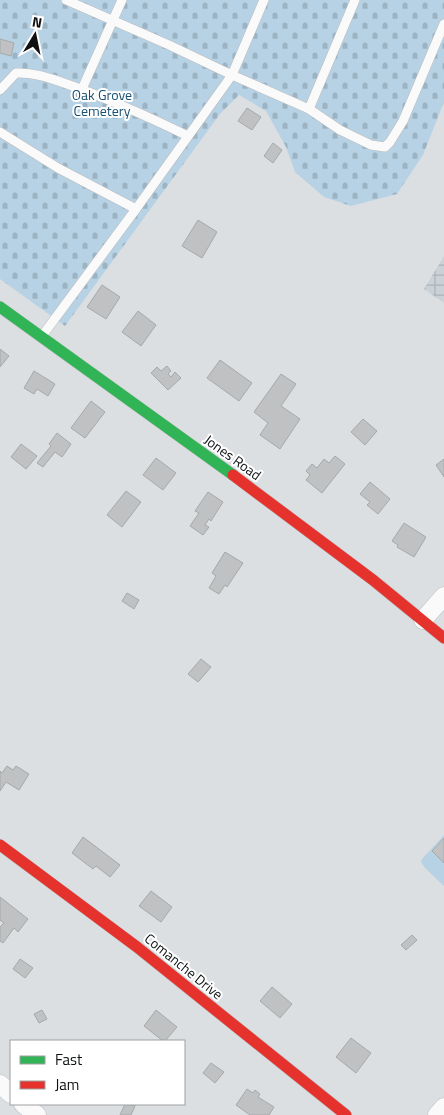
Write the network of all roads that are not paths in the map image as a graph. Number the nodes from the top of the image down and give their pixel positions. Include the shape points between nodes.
1 (66, 0) edge
2 (122, 0) edge
3 (264, 0) edge
4 (355, 0) edge
5 (113, 20) junction
6 (444, 24) edge
7 (232, 75) junction
8 (82, 89) junction
9 (0, 90) edge
10 (309, 109) junction
11 (0, 132) edge
12 (188, 136) junction
13 (136, 209) junction
14 (0, 307) edge
15 (41, 336) junction
16 (444, 596) edge
17 (422, 620) junction
18 (444, 638) edge
19 (0, 845) edge
20 (0, 1084) edge
21 (10, 1093) edge
22 (24, 1105) edge
23 (444, 1107) edge
24 (36, 1115) edge
25 (346, 1115) edge
26 (437, 1115) edge

1 - 5 lane
2 - 5 lane
3 - 7 lane
4 - 10 lane
5 - 7 lane
5 - 8 lane
6 - 10 lane via 403,121 385,147 340,130
7 - 10 lane
7 - 12 lane
8 - 9 lane via 25,72 16,73
8 - 12 lane
11 - 13 lane via 58,168
12 - 13 lane
13 - 15 lane
14 - 15 main road, Jones Road
15 - 17 main road, Jones Road via 373,580
16 - 17 street
17 - 18 main road, Jones Road
19 - 25 main road, Comanche Drive via 137,947
20 - 21 street
22 - 24 street
23 - 26 street

